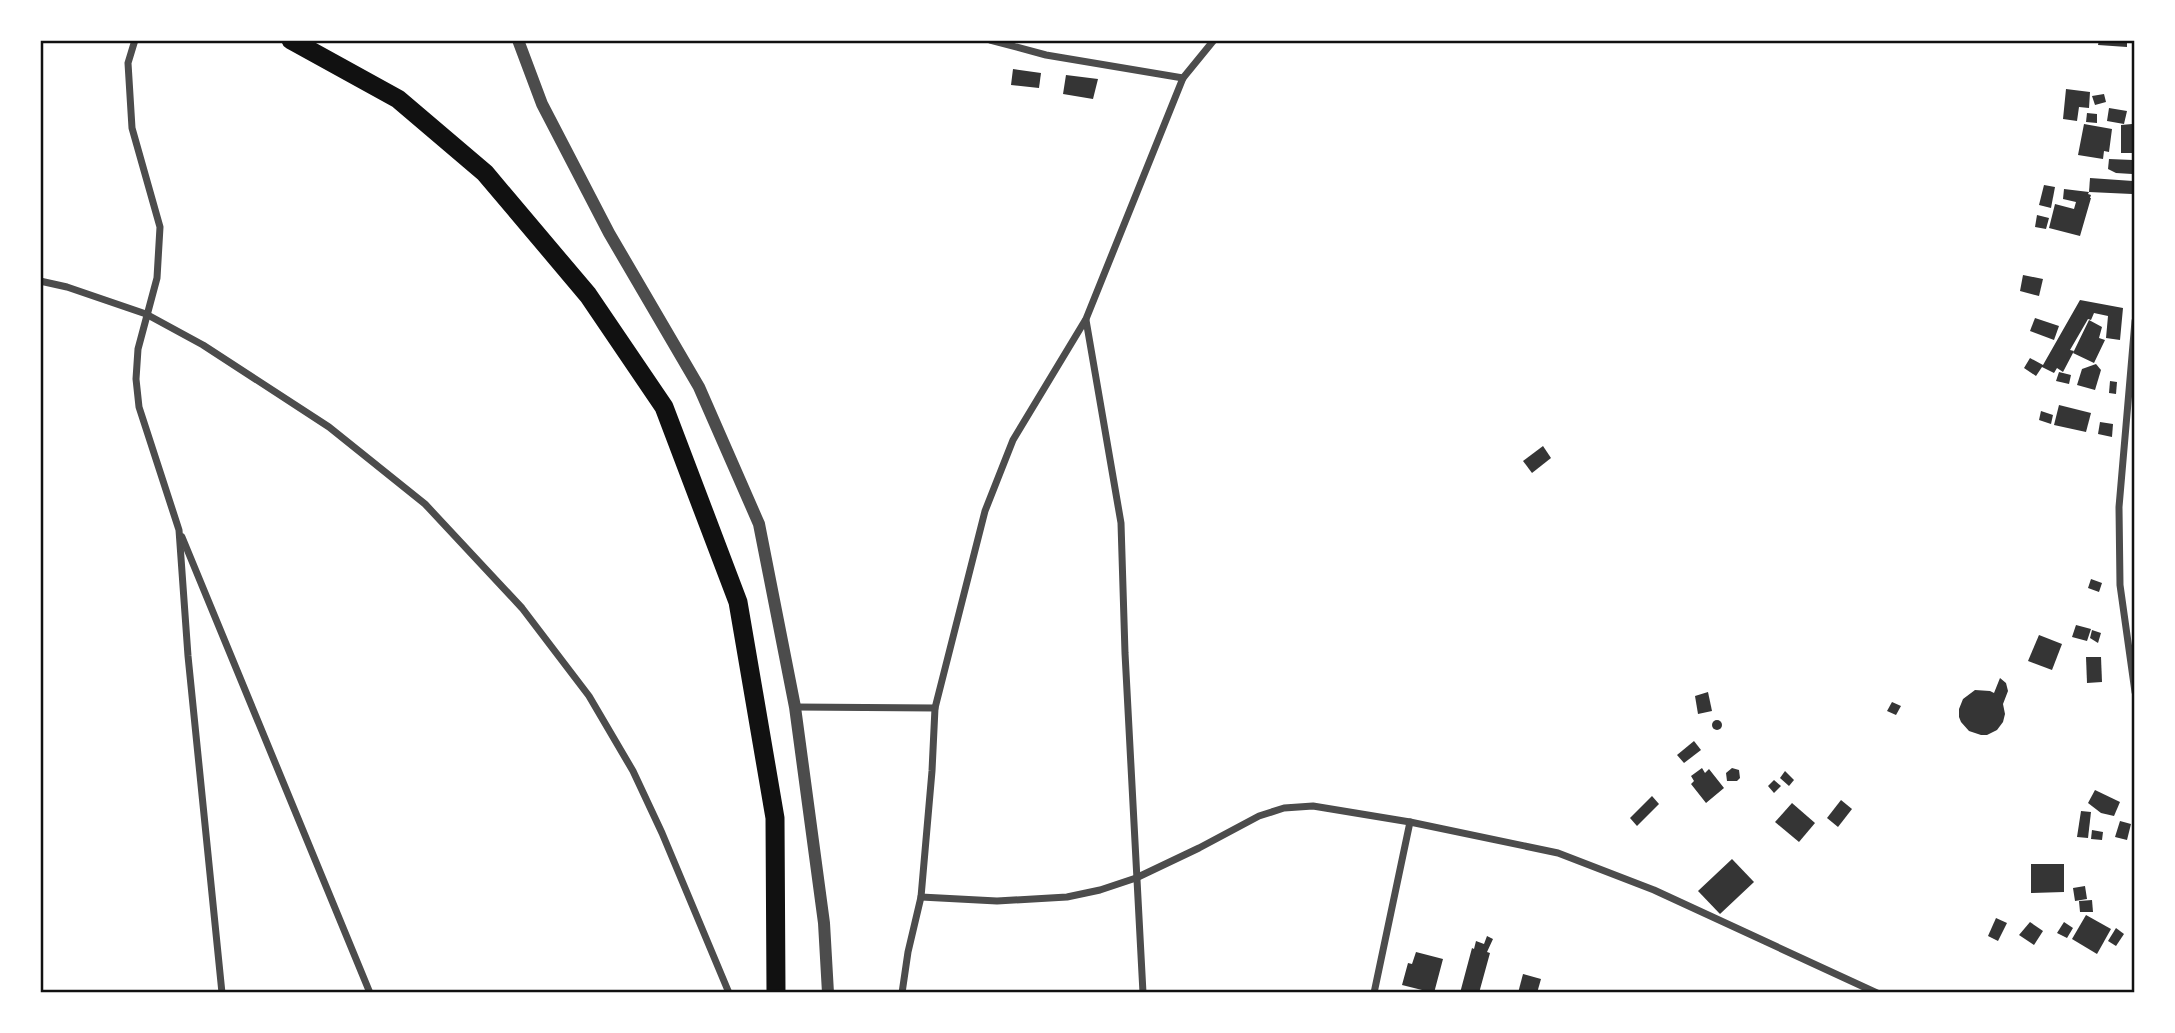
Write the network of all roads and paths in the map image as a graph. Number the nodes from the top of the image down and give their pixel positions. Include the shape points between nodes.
1 (135, 40) edge
2 (291, 40) edge
3 (518, 40) edge
4 (990, 40) edge
5 (1214, 40) edge
6 (1183, 78) junction
7 (40, 281) edge
8 (146, 314) junction
9 (1086, 319) junction
10 (2135, 321) edge
11 (179, 530) junction
12 (2134, 675) edge
13 (2135, 692) edge
14 (795, 707) junction
15 (935, 708) junction
16 (1410, 822) junction
17 (1136, 878) junction
18 (920, 897) junction
19 (222, 993) edge
20 (370, 993) edge
21 (729, 993) edge
22 (776, 993) edge
23 (828, 993) edge
24 (902, 993) edge
25 (1143, 993) edge
26 (1374, 993) edge
27 (1877, 993) edge

1 - 8 street via 128,63 132,128 160,227 157,278
2 - 22 highway via 398,99 485,173 588,295 664,407 738,602 775,818
3 - 14 street via 542,104 609,233 699,387 759,523
4 - 6 street via 1046,55
5 - 6 street
6 - 9 street
7 - 8 street
8 - 11 street via 138,349 139,407
8 - 21 street via 330,427 425,504 522,608 589,696 633,771
9 - 15 street via 1013,440 985,511
9 - 17 street via 1121,523
10 - 12 street via 2119,507 2120,585
11 - 19 street
11 - 20 street
12 - 13 street
14 - 15 street
14 - 23 street via 824,923
15 - 18 street
16 - 17 street via 1314,806 1284,808
16 - 26 street
16 - 27 street via 1558,853 1654,890
17 - 18 street via 1100,890 1049,898
17 - 25 street
18 - 24 street

